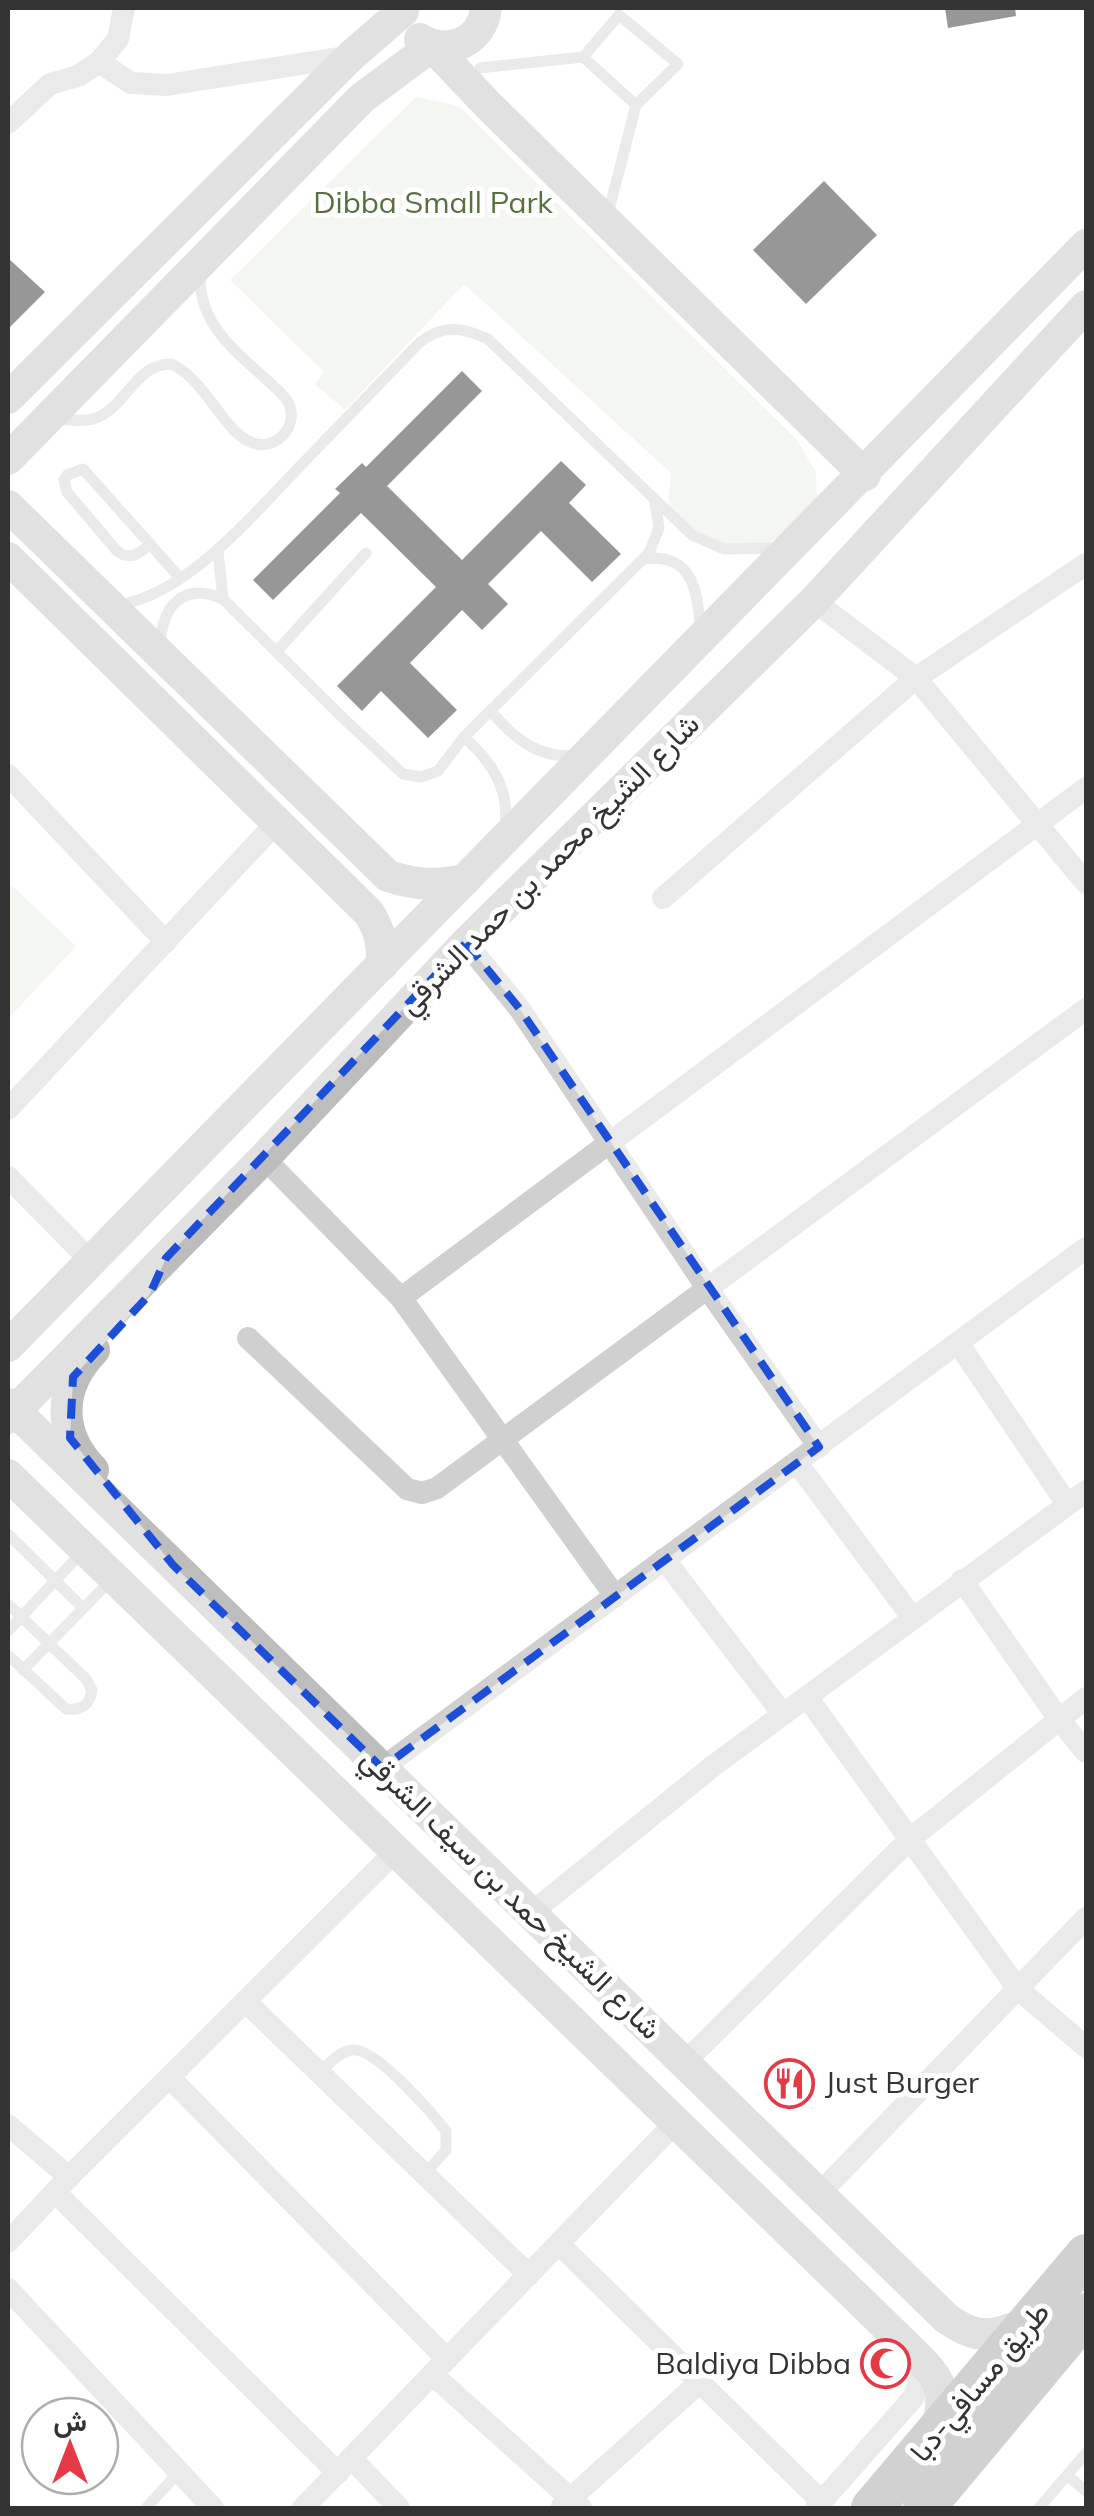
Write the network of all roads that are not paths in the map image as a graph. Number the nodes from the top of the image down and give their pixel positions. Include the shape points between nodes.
1 (124, 8) edge
2 (404, 9) edge
3 (484, 16) edge
4 (432, 46) junction
5 (351, 56) junction
6 (583, 57) junction
7 (99, 62) junction
8 (480, 68) junction
9 (488, 105) junction
10 (636, 105) junction
11 (8, 123) edge
12 (606, 218) junction
13 (1086, 245) edge
14 (201, 265) junction
15 (1086, 306) edge
16 (8, 398) edge
17 (48, 419) junction
18 (8, 459) edge
19 (865, 475) junction
20 (655, 502) junction
21 (8, 506) edge
22 (31, 532) junction
23 (150, 544) junction
24 (791, 546) junction
25 (218, 550) junction
26 (366, 553) dead end
27 (8, 558) edge
28 (643, 559) junction
29 (1086, 564) edge
30 (179, 577) junction
31 (223, 599) junction
32 (814, 601) junction
33 (107, 606) junction
34 (702, 636) junction
35 (276, 652) junction
36 (160, 655) junction
37 (916, 678) junction
38 (490, 711) junction
39 (464, 737) junction
40 (588, 754) junction
41 (8, 775) edge
42 (1086, 788) edge
43 (278, 821) junction
44 (1038, 826) junction
45 (503, 841) junction
46 (375, 865) junction
47 (465, 880) junction
48 (1086, 882) edge
49 (348, 892) junction
50 (663, 898) dead end
51 (166, 942) junction
52 (466, 943) junction
53 (382, 966) junction
54 (1086, 1009) edge
55 (8, 1109) edge
56 (611, 1142) junction
57 (264, 1158) junction
58 (8, 1177) edge
59 (133, 1216) junction
60 (1086, 1248) edge
61 (84, 1253) junction
62 (166, 1258) junction
63 (706, 1288) junction
64 (401, 1298) junction
65 (8, 1320) edge
66 (248, 1338) dead end
67 (958, 1344) junction
68 (8, 1346) edge
69 (10, 1411) edge
70 (502, 1439) junction
71 (819, 1447) junction
72 (796, 1463) junction
73 (8, 1475) edge
74 (1077, 1497) edge
75 (8, 1505) edge
76 (8, 1534) edge
77 (664, 1559) junction
78 (71, 1564) junction
79 (172, 1565) junction
80 (962, 1580) junction
81 (100, 1591) junction
82 (615, 1596) junction
83 (8, 1604) edge
84 (21, 1617) junction
85 (912, 1617) junction
86 (8, 1630) edge
87 (49, 1643) junction
88 (8, 1655) edge
89 (23, 1670) junction
90 (807, 1697) junction
91 (1086, 1698) edge
92 (783, 1714) junction
93 (1058, 1718) junction
94 (1086, 1752) edge
95 (382, 1768) junction
96 (910, 1839) junction
97 (396, 1850) junction
98 (531, 1913) junction
99 (1086, 1918) edge
100 (1018, 1990) junction
101 (246, 2002) junction
102 (1086, 2046) edge
103 (685, 2062) junction
104 (320, 2073) junction
105 (170, 2078) junction
106 (676, 2122) junction
107 (8, 2124) edge
108 (425, 2174) junction
109 (63, 2185) junction
110 (820, 2193) junction
111 (860, 2233) junction
112 (8, 2242) edge
113 (559, 2244) junction
114 (810, 2252) junction
115 (1086, 2255) edge
116 (529, 2275) junction
117 (8, 2289) edge
118 (1086, 2314) edge
119 (1033, 2320) junction
120 (917, 2356) junction
121 (440, 2366) junction
122 (700, 2382) junction
123 (938, 2431) junction
124 (1086, 2453) edge
125 (344, 2466) junction
126 (180, 2472) junction
127 (1068, 2476) junction
128 (1086, 2491) edge
129 (570, 2505) edge
130 (819, 2505) edge
131 (146, 2508) edge
132 (214, 2508) edge
133 (303, 2508) edge
134 (399, 2508) edge
135 (872, 2508) edge
136 (924, 2508) edge
137 (1039, 2508) edge

1 - 7 street via 118,39
2 - 4 main road via 412,33
2 - 5 main road
3 - 4 main road via 461,44
3 - 8 main road
4 - 9 main road
4 - 14 main road via 362,98
5 - 7 street via 166,85 131,83
5 - 16 main road
6 - 8 lane
6 - 10 lane
6 - 10 lane via 619,15 678,64
7 - 11 street via 50,84
8 - 9 main road
9 - 12 main road
10 - 12 lane
12 - 19 main road
13 - 19 main road, شارع الشيخ محمد بن حمد الشرقي
14 - 17 main road
14 - 17 lane via 210,324 289,404 291,421 282,437 266,445 248,442 190,376 171,364 150,368 97,417
15 - 32 main road, شارع الشيخ محمد بن حمد الشرقي
17 - 18 main road
19 - 24 main road, شارع الشيخ محمد بن حمد الشرقي
20 - 24 lane via 713,546
20 - 25 lane via 488,339 448,328 419,344
20 - 28 lane via 659,528
21 - 22 main road
22 - 27 main road
22 - 33 main road
23 - 23 lane via 88,472 67,475 67,492 116,551 135,556
23 - 30 lane
24 - 34 main road, شارع الشيخ محمد بن حمد الشرقي
25 - 30 lane
25 - 31 lane
26 - 35 lane
27 - 43 main road
28 - 34 lane via 663,559 688,574
28 - 38 lane
29 - 37 street
30 - 33 lane via 149,596
31 - 35 lane
31 - 36 lane via 201,592 178,600 164,618
32 - 37 street
32 - 52 main road, شارع الشيخ محمد بن حمد الشرقي
33 - 36 main road
34 - 40 main road, شارع الشيخ محمد بن حمد الشرقي
35 - 39 lane via 404,774 438,772
36 - 46 main road
37 - 44 street
37 - 50 street
38 - 39 lane
38 - 40 lane via 536,750
39 - 45 lane via 502,786
40 - 45 main road, شارع الشيخ محمد بن حمد الشرقي
41 - 51 street
42 - 44 street
43 - 49 main road
43 - 51 street
44 - 48 street
44 - 56 street
45 - 47 main road, شارع الشيخ محمد بن حمد الشرقي
46 - 47 main road via 413,884
46 - 49 main road
47 - 53 main road, شارع الشيخ محمد بن حمد الشرقي
49 - 53 main road via 379,929
51 - 55 street
52 - 56 street
52 - 57 main road, شارع الشيخ محمد بن حمد الشرقي
53 - 59 main road, شارع الشيخ محمد بن حمد الشرقي
54 - 63 street
56 - 63 street
56 - 64 street
57 - 62 main road, شارع الشيخ محمد بن حمد الشرقي
57 - 64 street
58 - 61 street
59 - 61 main road
59 - 68 main road, شارع الشيخ محمد بن حمد الشرقي
60 - 67 street
61 - 65 main road
62 - 69 main road, شارع الشيخ محمد بن حمد الشرقي
62 - 79 main road via 150,1294 73,1377 66,1420 81,1458 138,1516
63 - 70 street
63 - 71 street
64 - 70 street
66 - 70 street via 406,1489 438,1488
67 - 71 street
67 - 74 street
69 - 79 main road, شارع الشيخ حمد بن سيف الشرقي
70 - 82 street
71 - 72 street
72 - 77 street
72 - 85 street
73 - 78 main road, شارع الشيخ حمد بن سيف الشرقي
74 - 80 street
75 - 78 main road
76 - 78 lane
77 - 82 street
77 - 92 street
78 - 81 main road, شارع الشيخ حمد بن سيف الشرقي
78 - 84 lane
79 - 95 main road, شارع الشيخ حمد بن سيف الشرقي
80 - 85 street
80 - 93 street
81 - 87 lane
81 - 97 main road, شارع الشيخ حمد بن سيف الشرقي via 144,1607
82 - 95 street
83 - 84 lane
84 - 86 lane
84 - 87 lane
85 - 90 street
87 - 89 lane
87 - 89 lane via 90,1684 84,1706 66,1709
88 - 89 lane
90 - 92 street
90 - 96 street
91 - 93 street
92 - 98 street
93 - 94 street
93 - 96 street
95 - 98 main road, شارع الشيخ حمد بن سيف الشرقي
96 - 100 street
96 - 103 street
97 - 101 street
97 - 106 main road, شارع الشيخ حمد بن سيف الشرقي
98 - 103 main road, شارع الشيخ حمد بن سيف الشرقي
99 - 100 street
100 - 102 street
100 - 110 street
101 - 104 street
101 - 105 street
103 - 110 main road, شارع الشيخ حمد بن سيف الشرقي
104 - 108 street
104 - 108 lane via 345,2052 362,2050 376,2059 446,2131 446,2150
105 - 109 street
105 - 121 street
106 - 113 street
106 - 114 main road, شارع الشيخ حمد بن سيف الشرقي
107 - 109 street
108 - 116 street
109 - 112 street
109 - 125 street
110 - 111 main road, شارع الشيخ حمد بن سيف الشرقي
111 - 114 main road via 847,2258 834,2262
111 - 119 main road, شارع الشيخ حمد بن سيف الشرقي via 961,2329 998,2335
113 - 116 street
113 - 122 street
114 - 120 main road, شارع الشيخ حمد بن سيف الشرقي
115 - 119 highway, طريق مسافي-دبا
116 - 121 street
117 - 126 street
118 - 136 highway, طريق مسافي-دبا
119 - 123 highway, طريق مسافي-دبا
120 - 123 main road, شارع الشيخ حمد بن سيف الشرقي via 934,2373 944,2398
120 - 130 street via 914,2397
121 - 125 street
121 - 129 street
122 - 129 street
122 - 130 street
123 - 135 highway, طريق مسافي-دبا
124 - 127 lane
125 - 133 street
125 - 134 street
126 - 131 lane
126 - 132 street
127 - 128 lane
127 - 137 lane

